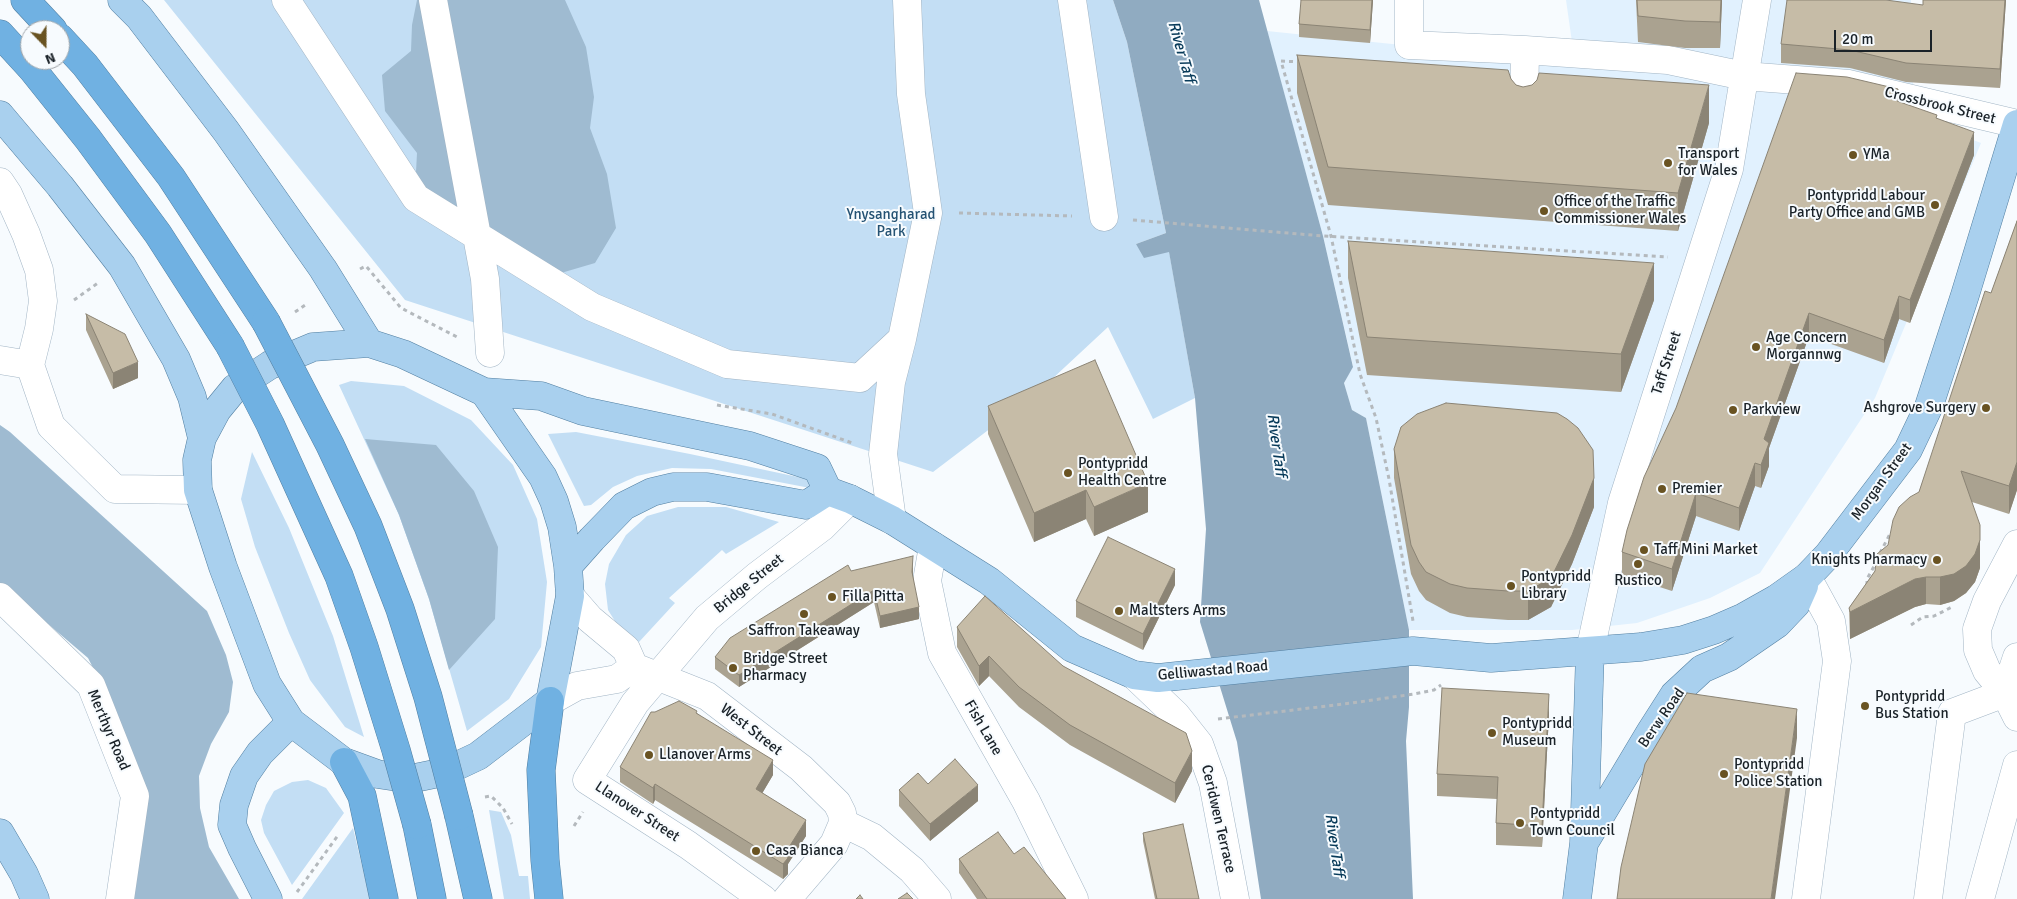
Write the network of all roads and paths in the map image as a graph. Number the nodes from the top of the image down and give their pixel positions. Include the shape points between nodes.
1 (25, 0) edge
2 (122, 0) edge
3 (286, 0) edge
4 (433, 0) edge
5 (907, 0) edge
6 (1072, 0) edge
7 (1409, 0) edge
8 (1757, 0) edge
9 (44, 20) edge
10 (0, 34) edge
11 (70, 49) edge
12 (1524, 50) junction
13 (1310, 63) edge
14 (1744, 76) junction
15 (1524, 109) edge
16 (0, 115) edge
17 (2017, 124) edge
18 (0, 182) edge
19 (928, 213) junction
20 (1104, 217) junction
21 (477, 235) junction
22 (1331, 236) junction
23 (1700, 259) junction
24 (360, 269) dead end
25 (902, 339) junction
26 (369, 343) junction
27 (490, 353) joint
28 (0, 360) edge
29 (30, 365) junction
30 (484, 392) junction
31 (715, 405) dead end
32 (202, 438) junction
33 (883, 454) junction
34 (198, 490) junction
35 (839, 495) junction
36 (892, 520) junction
37 (1892, 530) edge
38 (933, 546) junction
39 (2016, 546) edge
40 (568, 566) junction
41 (1807, 577) junction
42 (1867, 587) edge
43 (570, 596) junction
44 (0, 597) edge
45 (1415, 651) junction
46 (1590, 651) junction
47 (2017, 657) edge
48 (645, 672) junction
49 (1146, 677) junction
50 (1414, 694) dead end
51 (2005, 694) junction
52 (550, 701) junction
53 (2017, 717) edge
54 (1210, 720) dead end
55 (291, 722) junction
56 (344, 762) junction
57 (2017, 765) edge
58 (584, 810) dead end
59 (843, 823) junction
60 (342, 830) dead end
61 (570, 832) dead end
62 (0, 833) edge
63 (1584, 843) junction
64 (1808, 896) edge
65 (792, 897) edge
66 (280, 898) edge
67 (35, 899) edge
68 (120, 899) edge
69 (384, 899) edge
70 (432, 899) edge
71 (478, 899) edge
72 (549, 899) edge
73 (763, 899) edge
74 (937, 899) edge
75 (1074, 899) edge
76 (1235, 899) edge
77 (1577, 899) edge
78 (1928, 899) edge
79 (1980, 899) edge

1 - 9 highway
2 - 26 main road via 226,131 323,269
3 - 21 street via 416,198
4 - 21 street
5 - 19 street via 911,94
6 - 20 street
7 - 12 street, Crossbrook Street via 1409,45
8 - 14 street, Taff Street
10 - 70 highway, bridge via 88,139 158,234 230,346 270,424 339,576 396,750 417,825
11 - 71 highway, bridge via 171,177 266,322 330,445 368,526 400,609 460,816
12 - 14 street, Crossbrook Street via 1668,60
12 - 15 street
13 - 22 path via 1281,61
14 - 17 street, Crossbrook Street via 1849,84
14 - 23 street, Taff Street via 1729,169
16 - 32 main road via 122,266 176,359 192,397
17 - 41 main road, Morgan Street via 1929,406 1908,450 1828,555
18 - 29 street via 26,234 39,270 43,301
19 - 20 path
19 - 25 street
20 - 22 path
21 - 25 street via 592,307 727,364 860,378
21 - 27 street via 485,278
22 - 23 path
22 - 45 path via 1360,374 1376,418 1389,479
23 - 46 street, Taff Street via 1622,503
24 - 27 path via 366,266 401,308
25 - 33 street via 891,382
26 - 30 main road via 403,354
26 - 32 main road via 313,347 270,365 235,388 217,410
28 - 29 street
29 - 34 street via 51,426 115,489
30 - 35 main road via 541,396 583,410 750,446 818,468
30 - 40 main road via 543,477 562,528
31 - 33 path via 772,414
32 - 34 main road via 197,460
33 - 36 street
34 - 55 main road via 267,684
35 - 36 main road, Gelliwastad Road
35 - 40 main road via 806,505 707,487 673,487 652,492 624,506
35 - 48 street, Bridge Street via 822,527 757,576
36 - 38 main road, Gelliwastad Road
37 - 42 path via 1867,579
38 - 49 main road, Gelliwastad Road via 990,581 1072,648
38 - 75 street, Fish Lane via 927,581 942,653 1026,801
39 - 51 street via 1986,601 1977,629 1978,650 1987,671
40 - 43 main road
41 - 46 main road, Morgan Street via 1744,618 1714,630 1683,640
41 - 63 main road, Berw Road via 1796,604 1777,624 1729,657 1702,669 1674,695
41 - 64 street via 1831,621 1837,662
43 - 48 street via 590,619 626,648
43 - 52 main road
44 - 68 street, Merthyr Road via 91,685 135,796
45 - 46 main road, Gelliwastad Road via 1491,658
45 - 49 main road, Gelliwastad Road
46 - 63 main road, Berw Road
47 - 51 street
48 - 52 street via 577,686
48 - 59 street, West Street via 707,696 801,768 837,803
48 - 73 street, Llanover Street via 634,703 587,780 688,845
49 - 76 street, Ceridwen Terrace via 1199,744 1213,783
50 - 54 path
51 - 53 street
51 - 78 street via 1952,713
52 - 56 main road via 478,756 444,772 410,780 377,774
52 - 72 highway via 541,770
55 - 56 main road
55 - 66 main road via 244,776 234,805 232,824 242,848
56 - 69 highway via 362,796
57 - 79 street
58 - 61 path
59 - 65 street via 834,844
59 - 74 street via 872,838 905,864
60 - 66 path
62 - 67 main road
63 - 77 main road, Berw Road

